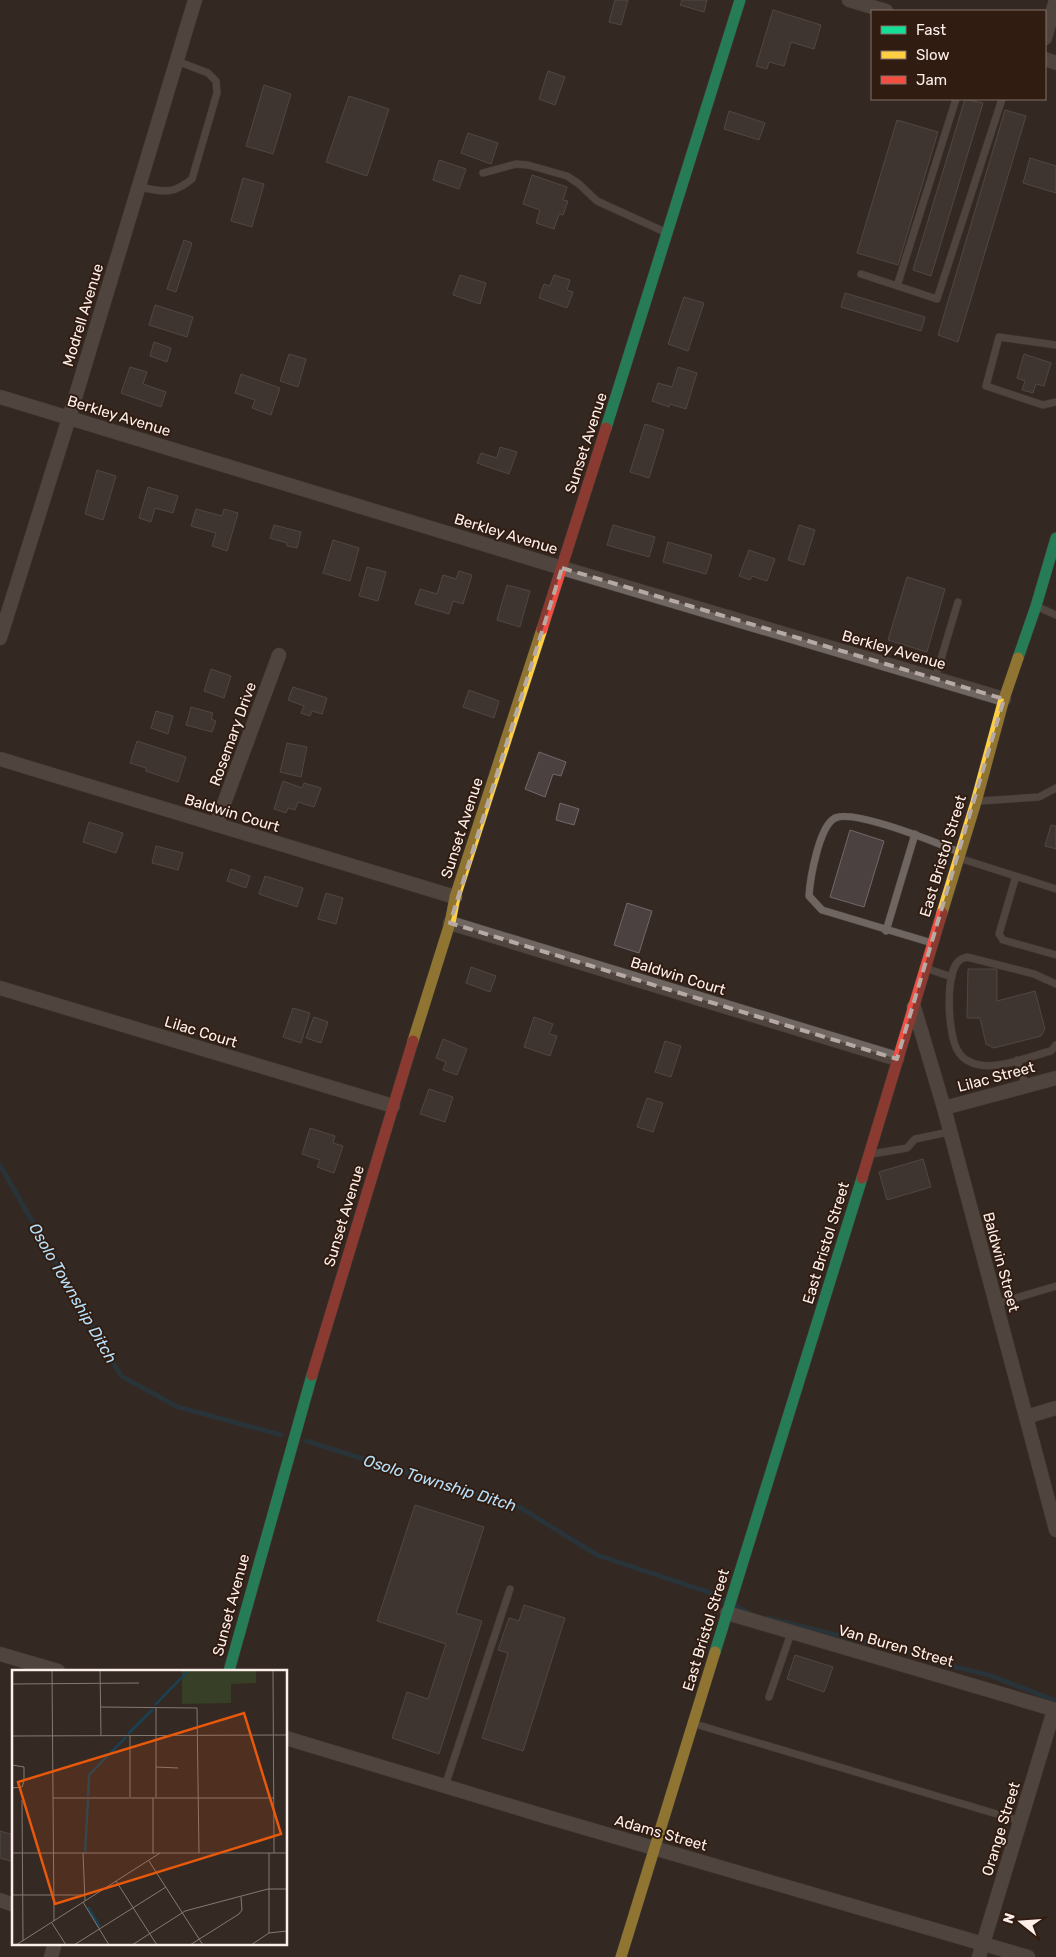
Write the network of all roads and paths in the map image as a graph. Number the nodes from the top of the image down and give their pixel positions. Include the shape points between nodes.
1 (195, 0) edge
2 (740, 0) edge
3 (849, 0) edge
4 (1056, 0) edge
5 (883, 10) edge
6 (1046, 35) edge
7 (176, 61) junction
8 (956, 100) edge
9 (1002, 100) edge
10 (483, 173) dead end
11 (138, 187) junction
12 (668, 233) junction
13 (861, 274) dead end
14 (897, 286) junction
15 (1056, 345) edge
16 (0, 397) edge
17 (1056, 402) edge
18 (69, 418) junction
19 (1056, 538) edge
20 (562, 568) junction
21 (958, 602) dead end
22 (1036, 606) junction
23 (1056, 616) edge
24 (0, 638) edge
25 (279, 655) dead end
26 (935, 678) junction
27 (1004, 699) junction
28 (0, 759) edge
29 (1056, 788) edge
30 (976, 802) junction
31 (216, 825) junction
32 (915, 834) junction
33 (960, 855) junction
34 (1016, 876) junction
35 (1056, 888) edge
36 (455, 897) junction
37 (450, 923) junction
38 (886, 930) junction
39 (933, 943) junction
40 (1056, 955) edge
41 (924, 968) junction
42 (952, 977) junction
43 (1056, 984) edge
44 (0, 988) edge
45 (914, 1004) junction
46 (1056, 1046) edge
47 (897, 1059) junction
48 (1017, 1060) junction
49 (1056, 1078) edge
50 (1026, 1086) junction
51 (393, 1106) junction
52 (944, 1108) junction
53 (949, 1132) junction
54 (869, 1154) junction
55 (1056, 1286) edge
56 (996, 1304) junction
57 (1056, 1408) edge
58 (1026, 1417) junction
59 (1056, 1530) edge
60 (510, 1589) dead end
61 (726, 1613) junction
62 (791, 1633) junction
63 (0, 1654) edge
64 (55, 1670) edge
65 (229, 1670) edge
66 (769, 1697) dead end
67 (1055, 1710) edge
68 (693, 1723) junction
69 (288, 1739) edge
70 (445, 1786) junction
71 (1020, 1821) junction
72 (654, 1848) junction
73 (55, 1944) edge
74 (981, 1950) edge
75 (51, 1957) edge
76 (621, 1957) edge
77 (1028, 1957) edge

1 - 7 street, Modrell Avenue
2 - 12 street, Sunset Avenue
3 - 5 street
4 - 6 street
7 - 11 street, Modrell Avenue
7 - 11 lane via 208,73 216,81 217,93 192,179 182,188 171,191
8 - 14 lane
9 - 14 lane via 936,299
10 - 12 lane via 516,164 566,176 596,201
11 - 18 street, Modrell Avenue
12 - 20 street, Sunset Avenue
13 - 14 lane
15 - 17 lane via 1000,337 986,386 1043,405
16 - 18 street, Berkley Avenue
18 - 20 street, Berkley Avenue
18 - 24 street, Modrell Avenue
19 - 22 street, East Bristol Street
20 - 26 street, Berkley Avenue
20 - 36 street, Sunset Avenue
21 - 26 lane
22 - 23 lane
22 - 27 street, East Bristol Street
25 - 31 street, Rosemary Drive
26 - 27 street, Berkley Avenue
27 - 30 street, East Bristol Street
28 - 31 street, Baldwin Court
29 - 30 lane via 1039,797
30 - 33 street, East Bristol Street
31 - 36 street, Baldwin Court
32 - 33 lane
32 - 38 lane
32 - 38 lane via 852,816 835,818 826,826 815,862 809,896 822,910
33 - 34 lane
33 - 39 street, East Bristol Street
34 - 35 lane
34 - 40 lane via 999,934 1003,940
36 - 37 street, Sunset Avenue
37 - 47 street, Baldwin Court
37 - 51 street, Sunset Avenue
38 - 39 lane
39 - 41 street, East Bristol Street
41 - 42 lane
41 - 45 street, East Bristol Street
42 - 43 lane via 960,960 967,957 1034,974
42 - 48 lane via 950,1031 959,1054 979,1065 992,1066
44 - 51 street, Lilac Court
45 - 47 street, East Bristol Street
45 - 52 street, Baldwin Street
46 - 48 lane via 1051,1051
47 - 54 street, East Bristol Street
48 - 50 lane
49 - 50 street, Lilac Street
50 - 52 street, Lilac Street
51 - 65 street, Sunset Avenue via 293,1439
52 - 53 street, Baldwin Street
53 - 54 lane via 915,1139 907,1148
53 - 56 street, Baldwin Street
54 - 61 street, East Bristol Street
55 - 56 lane
56 - 58 street, Baldwin Street
57 - 58 street
58 - 59 street, Baldwin Street
60 - 70 lane
61 - 62 street, Van Buren Street
61 - 68 street, East Bristol Street
62 - 66 lane
62 - 67 street, Van Buren Street
63 - 64 street
67 - 71 street, Orange Street
68 - 71 lane
68 - 72 street, East Bristol Street
69 - 70 street, Adams Street
70 - 72 street, Adams Street
71 - 74 street, Orange Street
72 - 74 street, Adams Street
72 - 76 street, East Bristol Street
73 - 75 street
74 - 77 street, Adams Street

